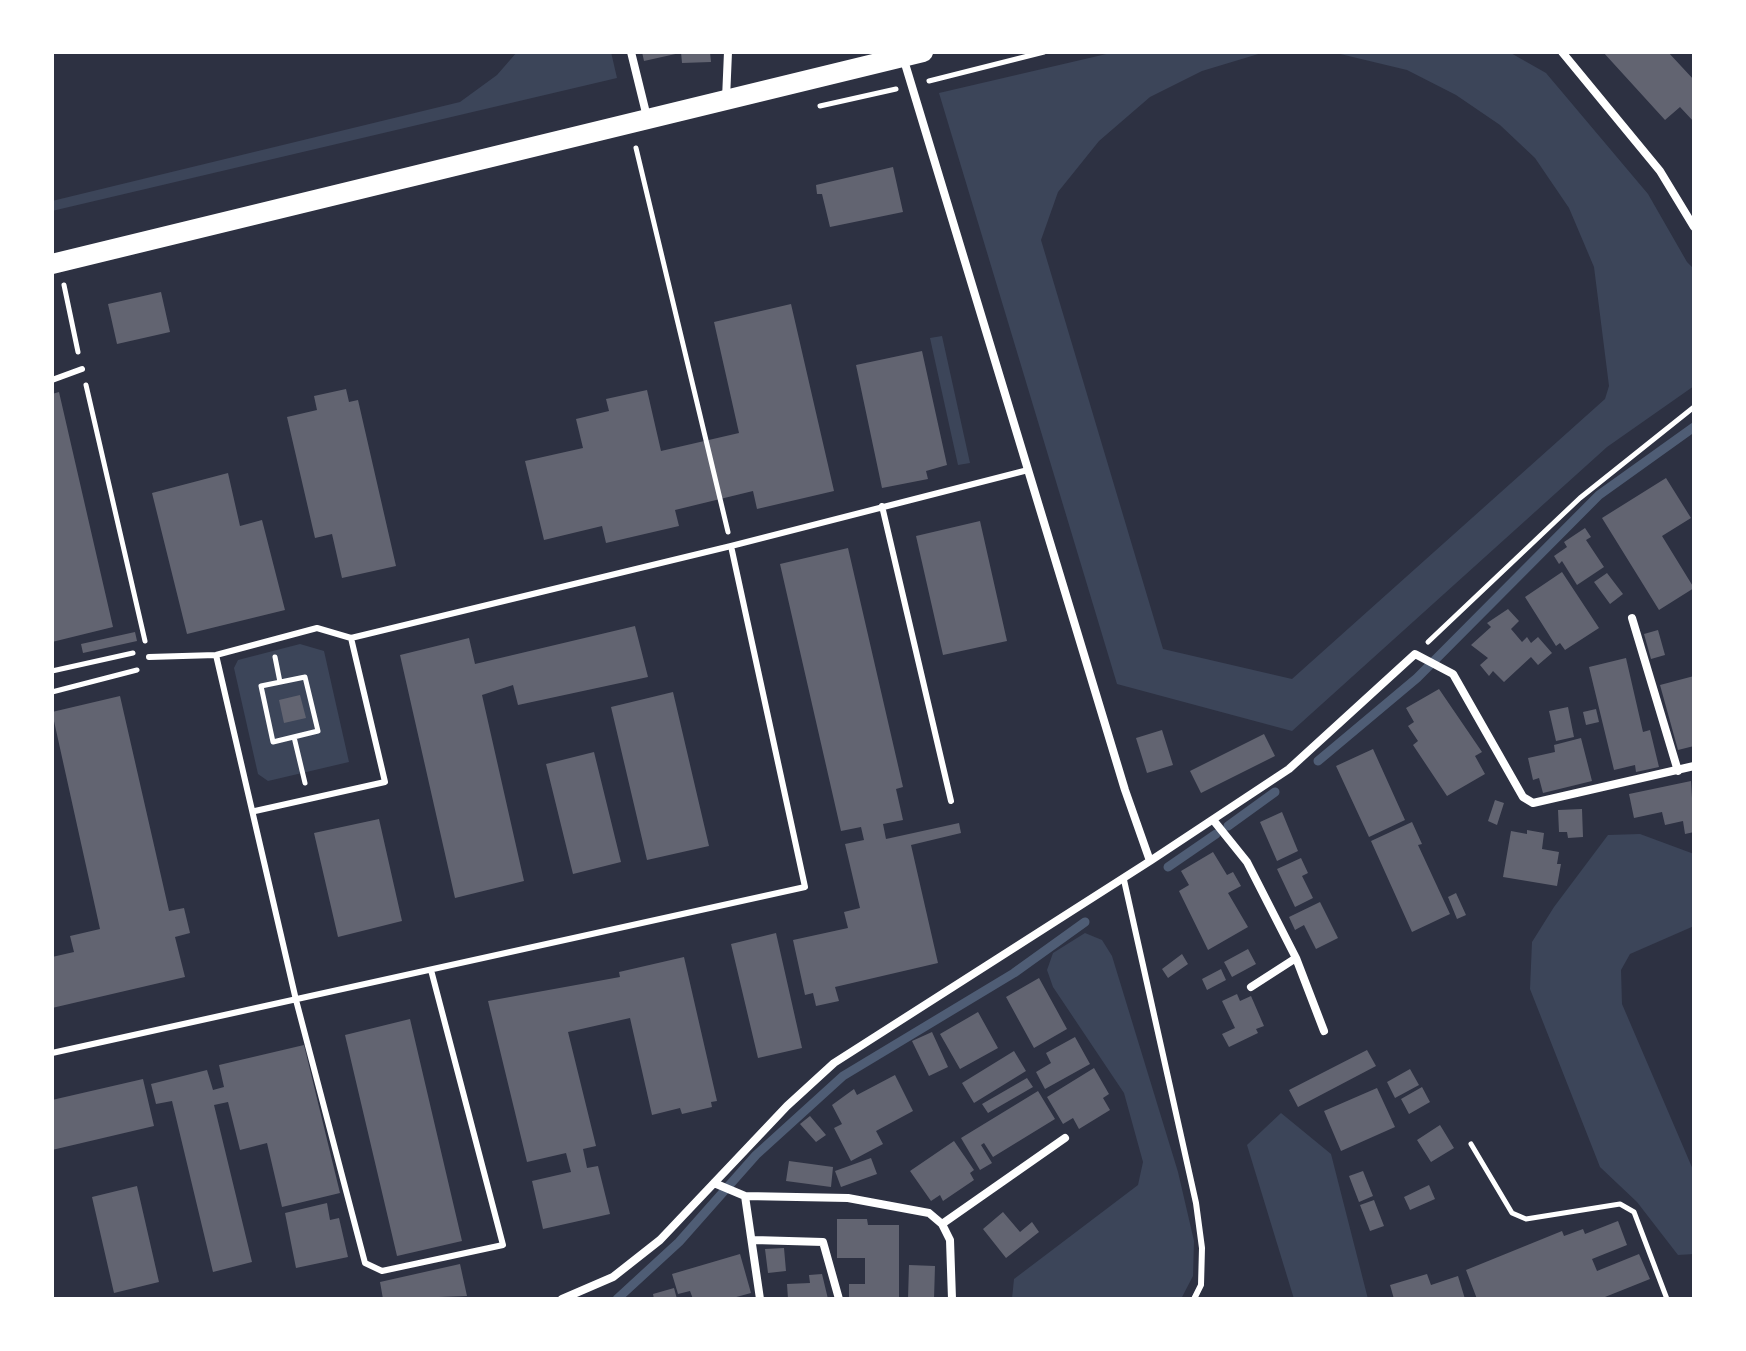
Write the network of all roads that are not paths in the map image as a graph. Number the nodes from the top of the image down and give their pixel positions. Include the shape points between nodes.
1 (631, 52) edge
2 (728, 52) edge
3 (1562, 52) edge
4 (913, 54) edge
5 (727, 99) junction
6 (647, 118) junction
7 (1694, 227) edge
8 (52, 264) edge
9 (82, 369) road end
10 (52, 380) edge
11 (1028, 470) junction
12 (882, 506) junction
13 (731, 546) junction
14 (1632, 618) dead end
15 (351, 638) junction
16 (216, 655) junction
17 (149, 657) road end
18 (1694, 766) edge
19 (1678, 771) junction
20 (951, 801) dead end
21 (255, 811) junction
22 (1214, 821) junction
23 (1150, 861) junction
24 (1124, 880) junction
25 (1296, 958) junction
26 (431, 970) junction
27 (1251, 987) dead end
28 (296, 1000) junction
29 (1324, 1031) dead end
30 (52, 1053) edge
31 (1065, 1138) dead end
32 (715, 1184) junction
33 (744, 1196) junction
34 (942, 1224) junction
35 (754, 1240) junction
36 (562, 1299) edge
37 (760, 1299) edge
38 (839, 1299) edge
39 (952, 1299) edge
40 (1194, 1299) edge

1 - 6 street
2 - 5 street
3 - 7 street via 1660,171
4 - 5 main road
4 - 11 street
5 - 6 main road
6 - 8 main road
9 - 10 lane
11 - 12 lane
11 - 23 street
12 - 13 lane
12 - 20 lane
13 - 15 lane
13 - 26 lane via 805,887
14 - 19 street
15 - 16 lane via 317,628
15 - 21 lane via 385,782
16 - 17 lane
16 - 21 lane
18 - 19 street
19 - 22 street via 1533,803 1523,797 1453,674 1415,654 1289,769
21 - 28 lane
22 - 23 street
22 - 25 street via 1247,862
23 - 24 street
24 - 32 street via 834,1063
24 - 40 lane via 1196,1203 1202,1273
25 - 27 street
25 - 29 street
26 - 28 lane
26 - 28 lane via 503,1245 382,1271 365,1263
28 - 30 lane
31 - 34 street
32 - 33 street
32 - 36 street via 660,1240 613,1277
33 - 34 street via 895,1204 929,1213
33 - 35 street
34 - 39 street via 950,1240
35 - 37 street
35 - 38 street via 823,1242

